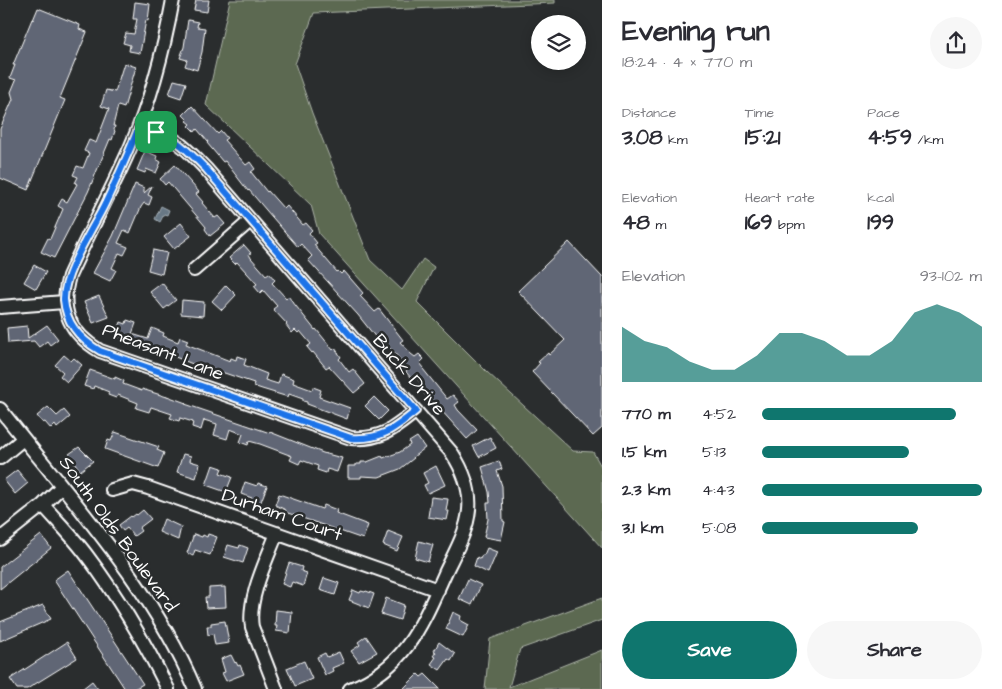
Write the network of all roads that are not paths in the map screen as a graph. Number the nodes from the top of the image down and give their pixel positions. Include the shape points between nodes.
1 (173, 0) edge
2 (138, 129) junction
3 (250, 221) junction
4 (194, 270) dead end
5 (64, 302) junction
6 (0, 307) edge
7 (0, 409) edge
8 (416, 411) junction
9 (24, 439) junction
10 (0, 458) edge
11 (62, 487) junction
12 (112, 490) dead end
13 (43, 505) junction
14 (277, 533) junction
15 (0, 539) edge
16 (438, 590) junction
17 (168, 689) edge
18 (195, 689) edge
19 (276, 689) edge
20 (350, 689) edge

1 - 2 street via 159,62
2 - 3 street, Buck Drive via 166,135 186,148
2 - 5 street via 72,270
3 - 4 street
3 - 8 street, Buck Drive
5 - 6 street
5 - 8 street, Pheasant Lane via 78,334 100,351 339,435 364,439 376,437 388,433
7 - 9 street, South Olds Boulevard
8 - 16 street, Buck Drive via 459,464 469,503 464,532
9 - 10 street
9 - 11 street, South Olds Boulevard
11 - 13 street
11 - 18 street, South Olds Boulevard via 154,611
12 - 14 street, Durham Court via 133,484
13 - 15 street
13 - 17 street via 109,587 145,643
14 - 16 street, Durham Court
14 - 19 street via 253,600 250,620
16 - 20 street, Buck Drive via 408,645 392,664

